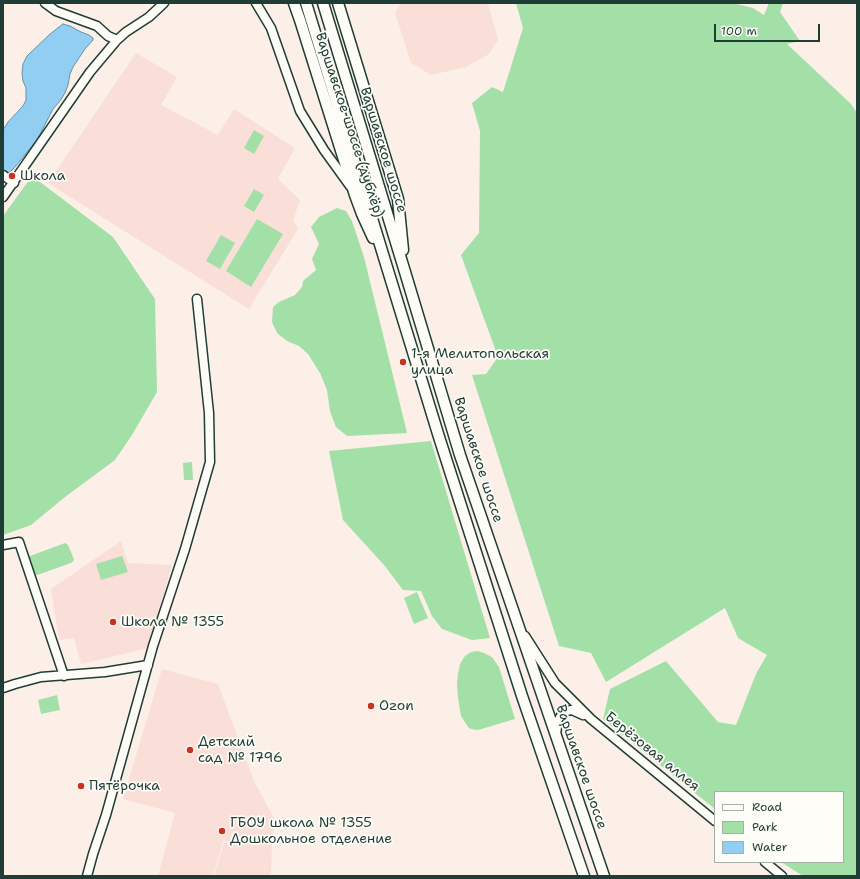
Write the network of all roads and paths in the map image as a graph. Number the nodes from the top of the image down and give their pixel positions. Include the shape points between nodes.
1 (45, 3) edge
2 (164, 3) edge
3 (256, 3) edge
4 (294, 3) edge
5 (306, 3) edge
6 (323, 3) edge
7 (338, 3) edge
8 (117, 40) junction
9 (3, 175) edge
10 (14, 183) junction
11 (355, 195) junction
12 (3, 197) edge
13 (405, 272) junction
14 (390, 277) junction
15 (197, 300) dead end
16 (3, 545) edge
17 (520, 628) junction
18 (148, 665) junction
19 (64, 676) junction
20 (3, 688) edge
21 (591, 719) junction
22 (556, 734) junction
23 (714, 820) edge
24 (766, 863) edge
25 (87, 876) edge
26 (584, 876) edge
27 (604, 876) edge
28 (782, 876) edge

1 - 8 street via 56,11 97,26
2 - 8 street
3 - 11 street via 271,28 300,111
4 - 11 main road, Варшавское шоссе (дублёр)
5 - 14 main road, Варшавское шоссе
6 - 13 main road, Варшавское шоссе
7 - 13 main road, Варшавское шоссе (дублёр) via 398,199
8 - 10 street via 90,72
9 - 10 street
10 - 12 street
11 - 14 main road, Варшавское шоссе (дублёр)
13 - 17 main road, Варшавское шоссе via 460,455
14 - 26 main road, Варшавское шоссе via 520,689
15 - 18 street via 209,413 210,462
16 - 19 street via 18,542
17 - 21 street, Берёзовая аллея via 555,683
17 - 22 main road, Варшавское шоссе
18 - 19 street
18 - 25 street
19 - 20 street via 32,679
21 - 22 street, Берёзовая аллея via 572,710 566,711 558,721
21 - 23 street, Берёзовая аллея
22 - 27 main road, Варшавское шоссе
24 - 28 street

